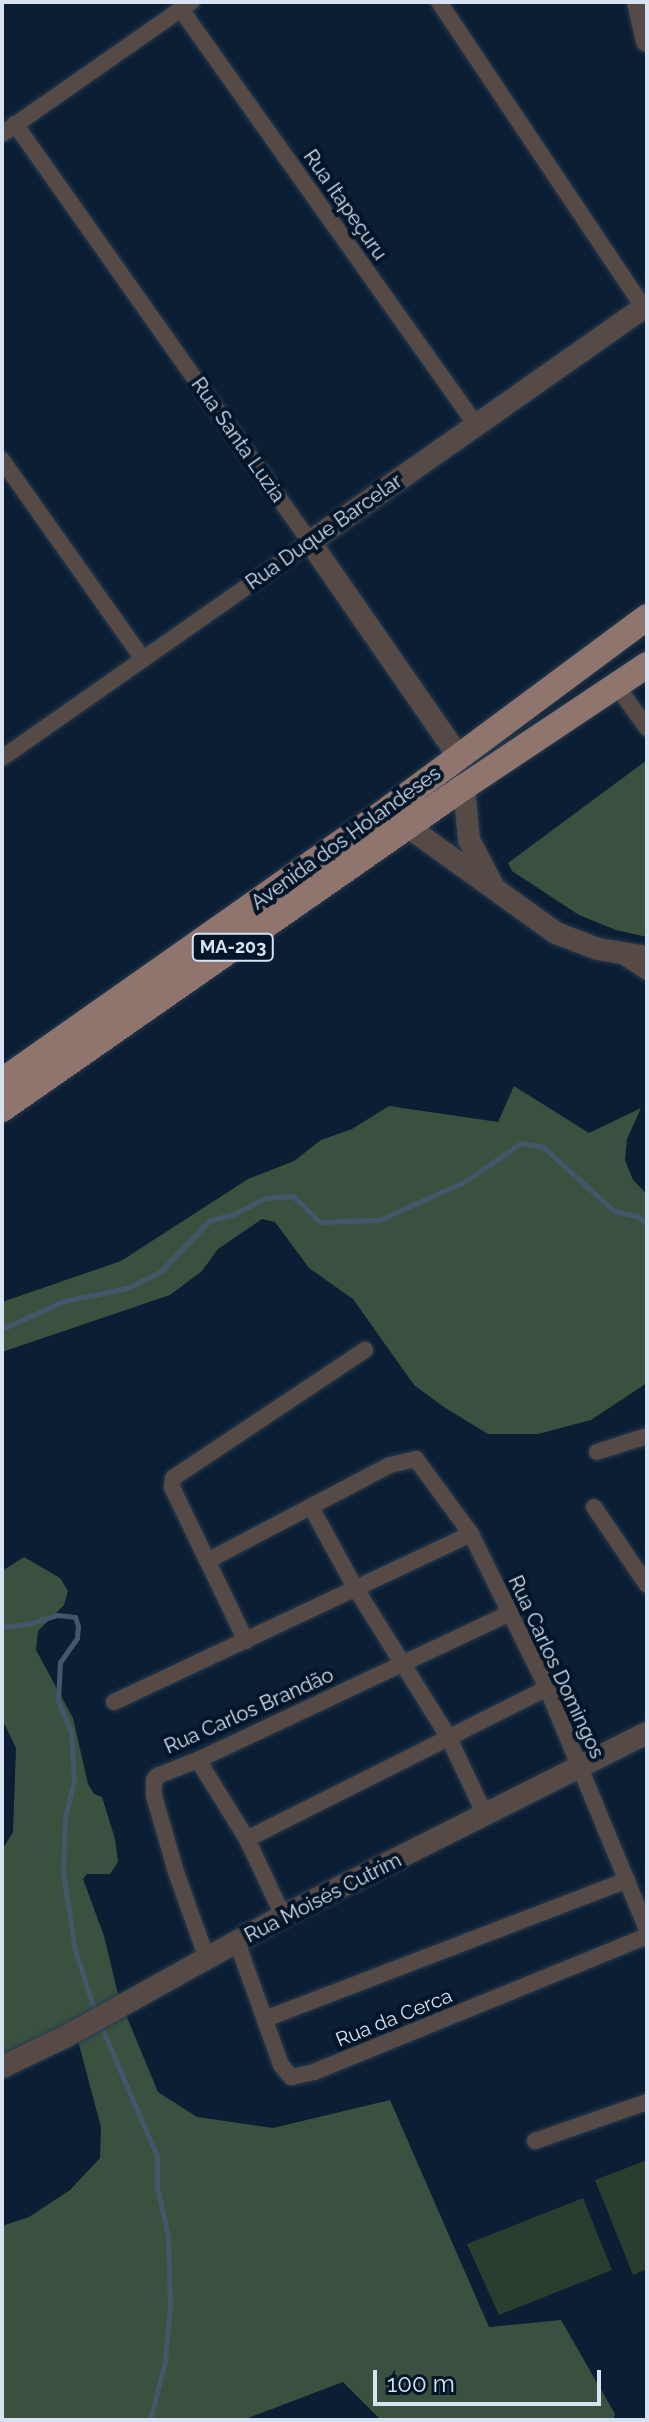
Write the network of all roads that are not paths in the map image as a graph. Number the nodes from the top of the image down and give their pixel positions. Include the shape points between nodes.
1 (439, 2) edge
2 (638, 2) edge
3 (186, 5) edge
4 (647, 41) edge
5 (8, 129) edge
6 (645, 306) edge
7 (476, 425) junction
8 (2, 460) edge
9 (310, 542) junction
10 (647, 617) edge
11 (143, 659) junction
12 (647, 665) edge
13 (616, 685) junction
14 (647, 728) edge
15 (459, 757) junction
16 (2, 758) edge
17 (464, 787) junction
18 (407, 826) junction
19 (501, 897) junction
20 (620, 954) junction
21 (647, 957) edge
22 (647, 972) edge
23 (2, 1081) edge
24 (2, 1109) edge
25 (365, 1350) dead end
26 (647, 1436) edge
27 (597, 1452) dead end
28 (594, 1507) dead end
29 (312, 1509) junction
30 (471, 1534) junction
31 (209, 1560) junction
32 (647, 1585) edge
33 (356, 1589) junction
34 (510, 1613) junction
35 (246, 1641) junction
36 (402, 1663) junction
37 (547, 1688) junction
38 (114, 1702) dead end
39 (647, 1733) edge
40 (448, 1736) junction
41 (198, 1760) junction
42 (581, 1767) junction
43 (486, 1817) junction
44 (247, 1839) junction
45 (627, 1880) junction
46 (283, 1916) junction
47 (647, 1930) edge
48 (647, 1936) edge
49 (237, 1942) junction
50 (207, 1959) junction
51 (265, 2019) junction
52 (2, 2067) edge
53 (647, 2102) edge
54 (535, 2141) dead end

1 - 6 street
2 - 4 street
3 - 5 street
3 - 7 street, Rua Itapeçuru
5 - 9 street, Rua Santa Luzia
6 - 7 street, Rua Duque Barcelar
7 - 9 street, Rua Duque Barcelar
8 - 11 street
9 - 11 street, Rua Duque Barcelar
9 - 15 street, Rua Santa Luzia
10 - 15 main road, Avenida dos Holandeses / MA-203
11 - 16 street, Rua Duque Barcelar
12 - 13 main road, Avenida dos Holandeses / MA-203
13 - 14 street
13 - 17 main road, Avenida dos Holandeses / MA-203
15 - 23 main road, Avenida dos Holandeses / MA-203
17 - 18 main road, Avenida dos Holandeses / MA-203
17 - 19 street via 469,840
18 - 19 street
18 - 24 main road, Avenida dos Holandeses / MA-203
19 - 20 street via 556,933
20 - 21 street
20 - 22 street
25 - 31 street via 173,1478 175,1494
26 - 27 street
28 - 32 street
29 - 30 street, Rua Carlos Domingos via 390,1465 416,1459
29 - 31 street
29 - 33 street
30 - 33 street
30 - 34 street, Rua Carlos Domingos
31 - 35 street
33 - 35 street
33 - 36 street
34 - 36 street, Rua Carlos Brandão
34 - 37 street, Rua Carlos Domingos
35 - 38 street
36 - 40 street
36 - 41 street, Rua Carlos Brandão
37 - 40 street
37 - 42 street, Rua Carlos Domingos
39 - 42 street, Rua Moisés Cutrim
40 - 43 street
40 - 44 street
41 - 44 street
41 - 50 street, Rua Carlos Brandão via 157,1776 153,1787
42 - 43 street, Rua Moisés Cutrim
42 - 45 street, Rua Carlos Domingos
43 - 46 street, Rua Moisés Cutrim
44 - 46 street
45 - 47 street, Rua Carlos Domingos
45 - 51 street
46 - 49 street, Rua Moisés Cutrim
48 - 51 street, Rua da Cerca via 300,2076 285,2072
49 - 50 street, Rua Moisés Cutrim
49 - 51 street, Rua da Cerca
50 - 52 street, Rua Moisés Cutrim
53 - 54 street

